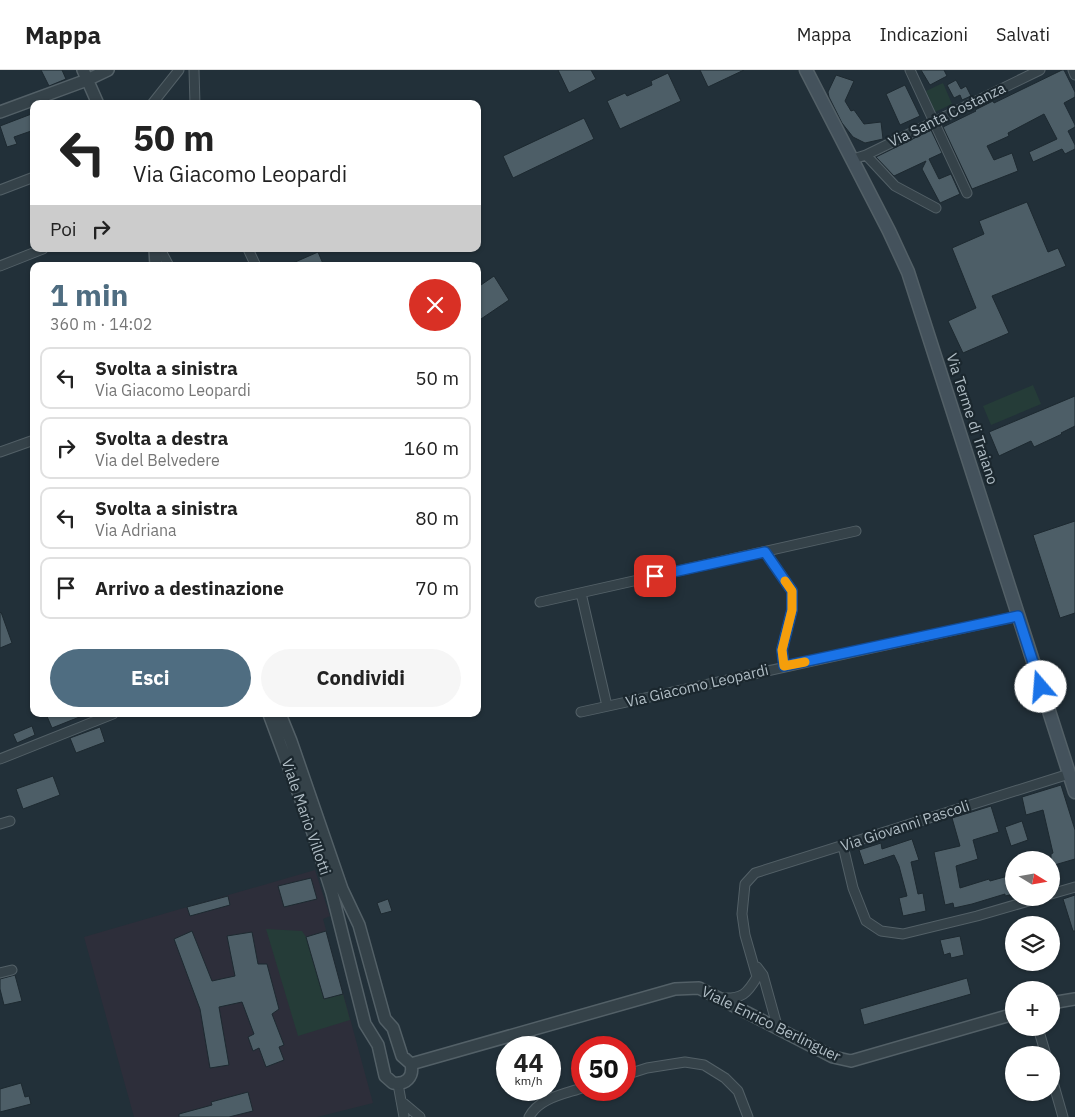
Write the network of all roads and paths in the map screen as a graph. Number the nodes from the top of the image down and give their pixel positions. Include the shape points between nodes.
1 (108, 70) edge
2 (179, 70) edge
3 (194, 70) edge
4 (806, 70) edge
5 (910, 70) edge
6 (1040, 70) edge
7 (1072, 70) edge
8 (85, 75) edge
9 (1075, 75) edge
10 (96, 100) edge
11 (155, 100) edge
12 (195, 100) edge
13 (0, 112) edge
14 (935, 121) junction
15 (866, 155) junction
16 (853, 159) junction
17 (30, 178) edge
18 (0, 190) edge
19 (967, 193) dead end
20 (936, 208) dead end
21 (35, 252) edge
22 (0, 266) edge
23 (30, 441) edge
24 (0, 452) edge
25 (856, 531) dead end
26 (765, 552) junction
27 (581, 593) junction
28 (540, 602) dead end
29 (1018, 616) junction
30 (784, 666) junction
31 (607, 706) junction
32 (581, 712) dead end
33 (98, 717) edge
34 (270, 717) edge
35 (281, 717) edge
36 (0, 759) edge
37 (1069, 774) junction
38 (1075, 792) edge
39 (10, 821) dead end
40 (0, 824) edge
41 (842, 846) junction
42 (1075, 887) edge
43 (1060, 891) edge
44 (1012, 906) edge
45 (356, 918) junction
46 (339, 922) junction
47 (752, 958) junction
48 (12, 970) dead end
49 (0, 973) edge
50 (1075, 994) edge
51 (722, 998) junction
52 (1075, 999) edge
53 (1060, 1001) edge
54 (1060, 1002) edge
55 (1005, 1017) edge
56 (778, 1029) junction
57 (407, 1060) junction
58 (384, 1070) junction
59 (636, 1072) edge
60 (398, 1084) junction
61 (571, 1091) edge
62 (401, 1101) junction
63 (1058, 1101) edge
64 (404, 1117) edge
65 (420, 1117) edge
66 (529, 1117) edge
67 (748, 1117) edge
68 (1063, 1117) edge

1 - 8 street
2 - 11 street
3 - 12 street
4 - 16 main road, Via Terme di Traiano
5 - 14 street
6 - 14 street, Via Santa Costanza
7 - 9 street
8 - 10 street
8 - 13 street
14 - 15 street, Via Santa Costanza
14 - 19 street
15 - 16 street, Via Santa Costanza
15 - 20 street via 895,186
16 - 29 main road, Via Terme di Traiano via 908,272
17 - 18 street
21 - 22 street
23 - 24 street
25 - 26 street
26 - 27 street
26 - 30 street via 792,591 792,610 782,650
27 - 28 street
27 - 31 street
29 - 30 street, Via Giacomo Leopardi
29 - 37 main road, Via Terme di Traiano
30 - 31 street, Via Giacomo Leopardi
31 - 32 street, Via Giacomo Leopardi
33 - 36 street
34 - 46 street, Viale Mario Villotti via 311,828
35 - 45 street, Viale Mario Villotti via 342,889
37 - 38 main road, Via Terme di Traiano
37 - 41 street, Via Giovanni Pascoli
39 - 40 street
41 - 44 street via 866,921 881,930 903,934
41 - 47 street, Via Giovanni Pascoli via 755,873 745,884 742,914
42 - 43 street
45 - 46 street
45 - 57 street, Viale Mario Villotti via 385,1019 393,1028
46 - 58 street, Viale Mario Villotti via 365,1024 378,1045
47 - 51 street via 757,977 749,990 736,998
47 - 56 street via 763,976
48 - 49 street
50 - 53 street
51 - 56 street, Viale Enrico Berlinguer
51 - 57 street, Viale Enrico Berlinguer via 699,988 676,989
52 - 54 street
55 - 56 street, Viale Enrico Berlinguer via 852,1061 833,1057
57 - 58 street via 396,1055 385,1063
57 - 60 street via 412,1071 406,1081
58 - 60 street via 389,1081
59 - 67 street via 685,1062 704,1065 738,1091
60 - 62 street
61 - 66 street via 533,1109
62 - 64 street
62 - 65 street
63 - 68 street

